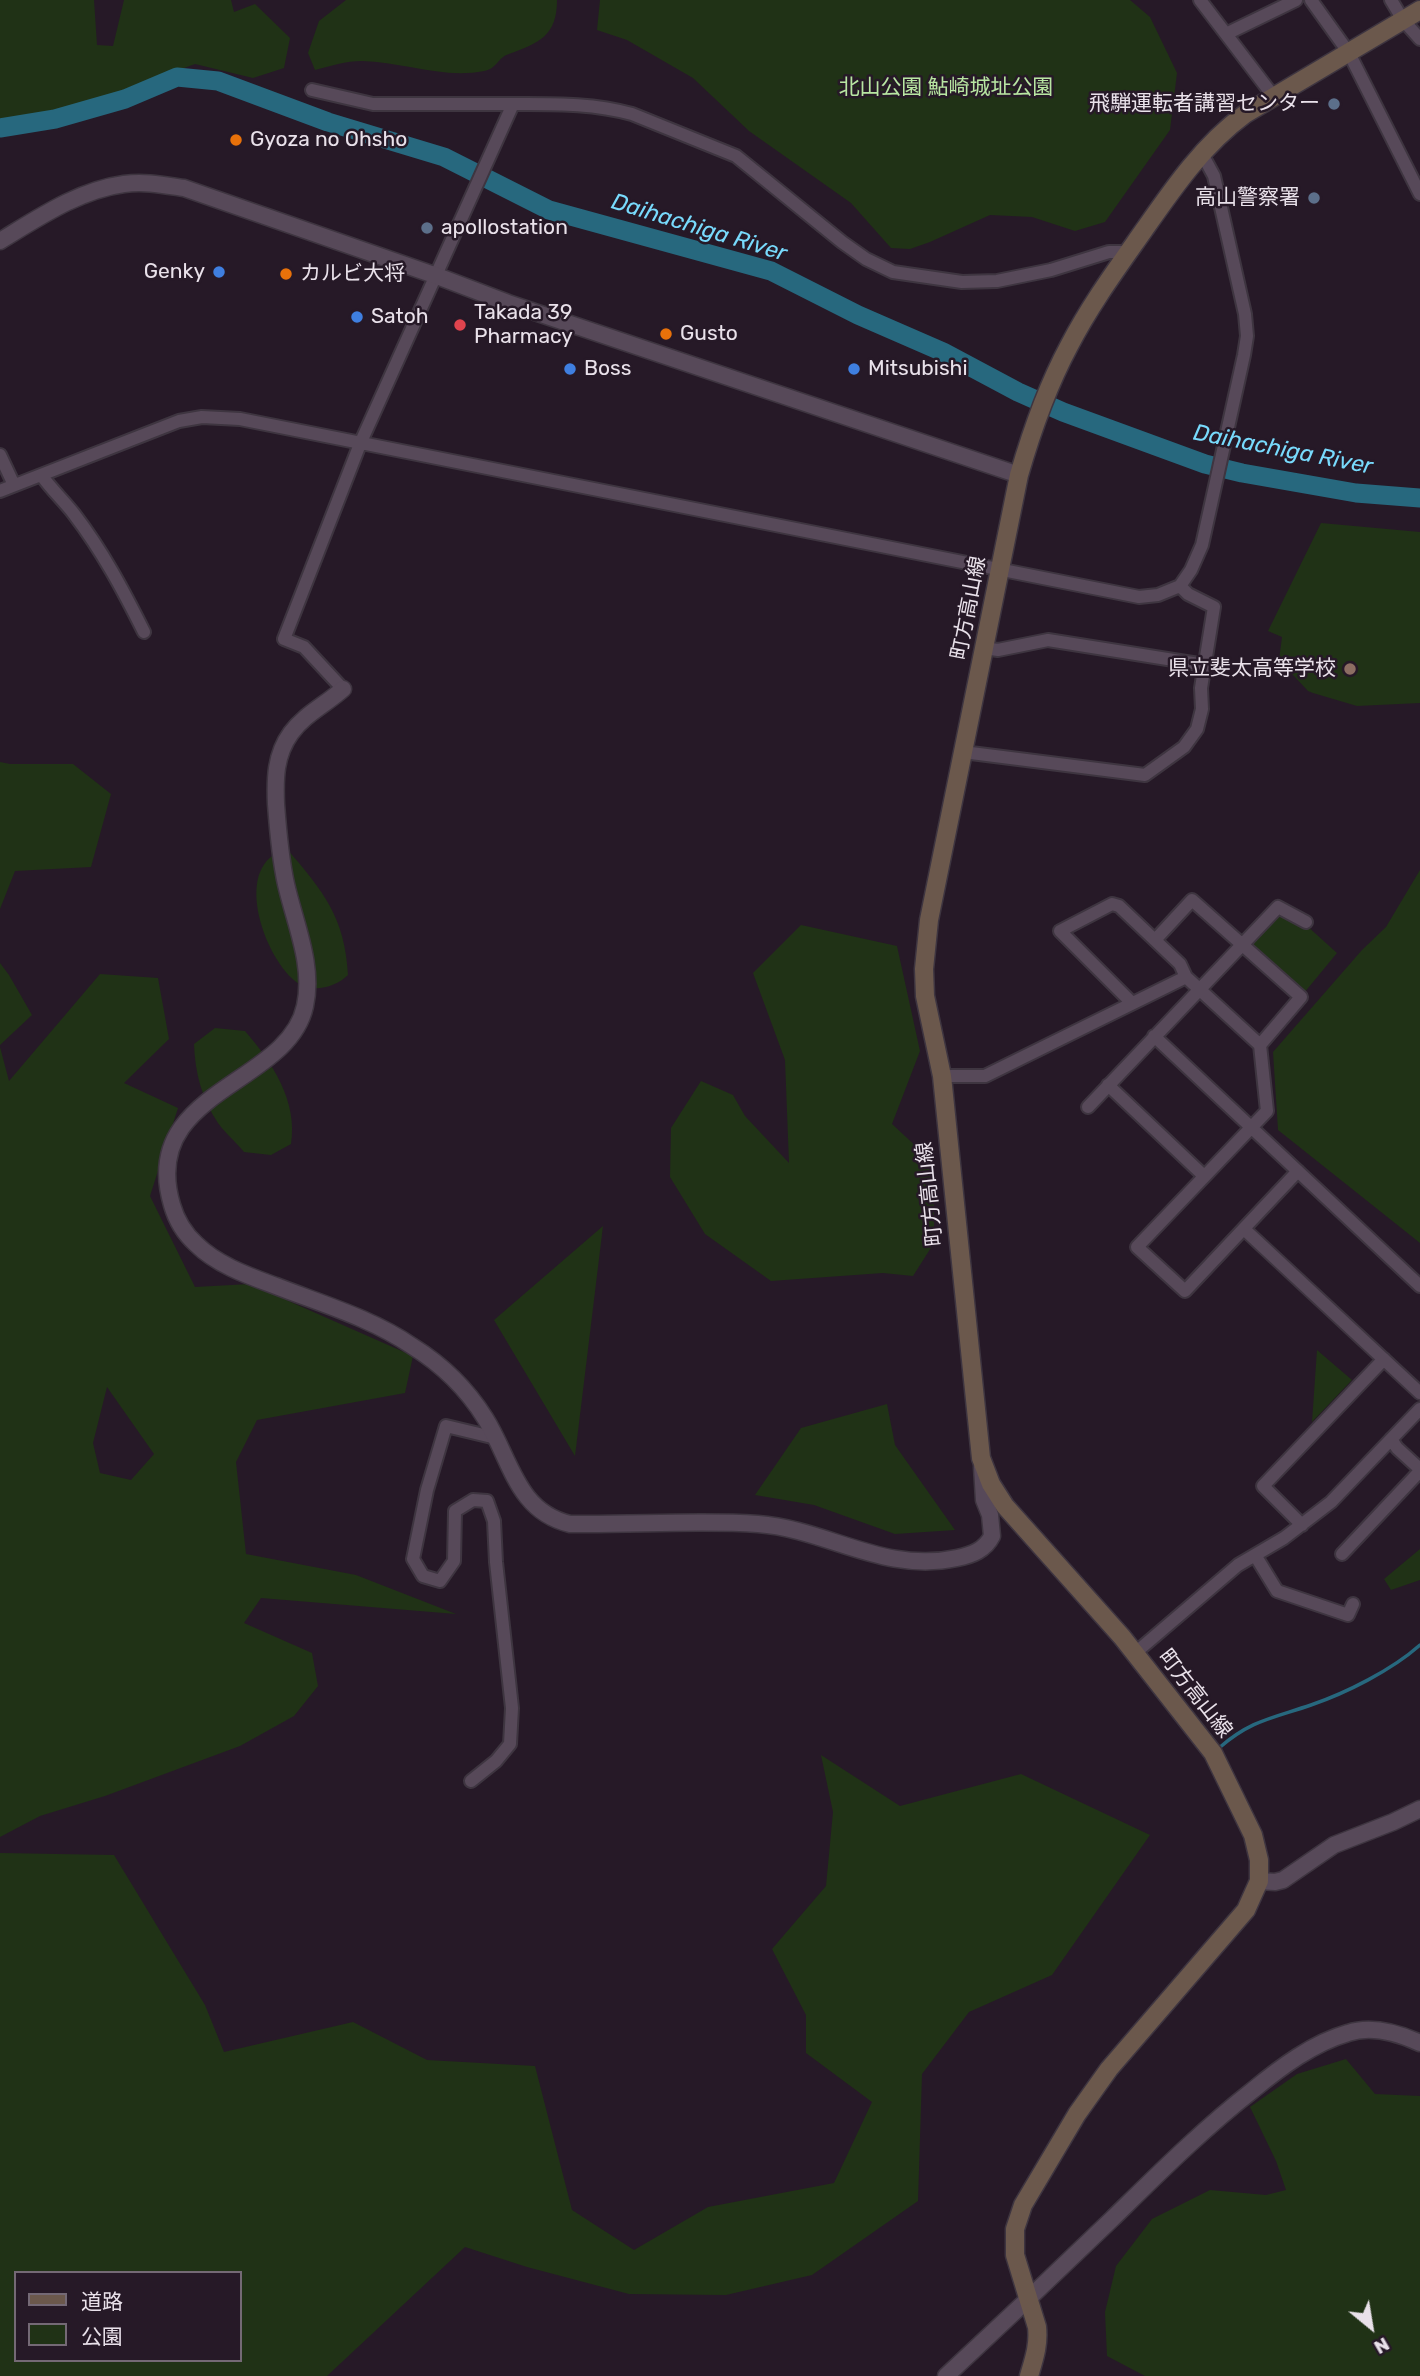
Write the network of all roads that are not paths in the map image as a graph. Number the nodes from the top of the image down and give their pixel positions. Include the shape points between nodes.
1 (1200, 0) edge
2 (1296, 0) edge
3 (1311, 0) edge
4 (1391, 0) edge
5 (1411, 15) edge
6 (1226, 34) junction
7 (1420, 39) edge
8 (1349, 54) junction
9 (312, 90) dead end
10 (1274, 97) junction
11 (513, 104) junction
12 (1201, 152) junction
13 (1420, 194) edge
14 (0, 241) edge
15 (1129, 252) junction
16 (437, 276) junction
17 (360, 444) junction
18 (0, 455) edge
19 (1019, 475) junction
20 (42, 476) junction
21 (14, 485) junction
22 (0, 491) edge
23 (1000, 571) junction
24 (1181, 586) junction
25 (144, 632) dead end
26 (985, 648) junction
27 (1205, 665) junction
28 (343, 689) joint
29 (963, 752) junction
30 (1306, 922) dead end
31 (1155, 940) junction
32 (1241, 945) junction
33 (1186, 977) junction
34 (1200, 988) junction
35 (1132, 1003) junction
36 (1154, 1036) junction
37 (1260, 1045) junction
38 (942, 1076) junction
39 (1108, 1085) junction
40 (1087, 1107) dead end
41 (1250, 1127) junction
42 (1298, 1171) junction
43 (1204, 1176) junction
44 (1244, 1229) junction
45 (1420, 1286) edge
46 (1384, 1359) junction
47 (1420, 1393) edge
48 (1420, 1409) edge
49 (496, 1437) junction
50 (1391, 1439) junction
51 (981, 1458) junction
52 (1420, 1470) edge
53 (1302, 1525) junction
54 (1342, 1554) dead end
55 (1255, 1555) junction
56 (1353, 1604) dead end
57 (1134, 1654) junction
58 (471, 1781) dead end
59 (1420, 1809) edge
60 (1259, 1881) junction
61 (1420, 2043) edge
62 (1028, 2300) junction
63 (946, 2376) edge
64 (1029, 2376) edge

1 - 6 street
2 - 6 street
3 - 8 street
4 - 5 street
5 - 7 street
5 - 8 main road, 町方高山線
6 - 10 street
8 - 10 main road, 町方高山線
8 - 13 street
9 - 11 street via 373,104
10 - 12 main road, 町方高山線 via 1229,126
11 - 15 street via 586,104 615,109 736,156 842,242 904,275 997,281 1109,252
11 - 16 street
12 - 15 main road, 町方高山線
12 - 24 street via 1214,176 1246,326 1244,355 1202,545
14 - 16 street via 97,190 152,183 184,188
15 - 19 main road, 町方高山線 via 1091,307 1055,373
16 - 17 street
16 - 19 street
17 - 20 street via 240,419 202,416
17 - 23 street
17 - 28 street via 284,639 304,647
18 - 21 street
19 - 23 main road, 町方高山線
20 - 21 street
20 - 25 street via 101,552
21 - 22 street
23 - 24 street via 1139,597
23 - 26 main road, 町方高山線
24 - 27 street via 1214,607
26 - 27 street via 998,650 1048,640
26 - 29 main road, 町方高山線
27 - 29 street via 1197,729 1184,747 1145,775
28 - 49 street via 298,724 283,746 276,768 280,857 307,970 304,1013 289,1040 218,1092 181,1130 169,1164 170,1196 187,1234 218,1260 356,1317 427,1356 471,1399
29 - 38 main road, 町方高山線 via 929,920 924,969
30 - 32 street via 1278,907
31 - 32 street via 1192,901
31 - 33 street via 1180,964
31 - 35 street via 1112,904 1060,931
32 - 34 street
32 - 37 street via 1301,997
33 - 34 street
33 - 35 street
34 - 36 street
34 - 37 street
35 - 38 street via 985,1076
36 - 39 street
36 - 41 street
37 - 41 street via 1267,1111
38 - 51 main road, 町方高山線
39 - 40 street
39 - 43 street
41 - 42 street
41 - 43 street
42 - 44 street
42 - 45 street
43 - 44 street via 1137,1247 1185,1291
44 - 46 street
46 - 47 street
46 - 53 street via 1264,1486
48 - 50 street
49 - 51 street via 526,1497 558,1521 763,1525 904,1561 954,1559 989,1543 992,1526 984,1500
49 - 58 street via 446,1426 413,1559 423,1576 440,1581 454,1561 455,1511 473,1500 487,1501 494,1521 512,1708 510,1744
50 - 52 street
50 - 53 street via 1331,1502
51 - 57 main road, 町方高山線 via 1004,1506
52 - 54 street
53 - 55 street
55 - 56 street via 1277,1591 1348,1615
55 - 57 street
57 - 60 main road, 町方高山線 via 1213,1753 1253,1835
59 - 60 street via 1334,1845 1283,1880
60 - 62 main road via 1246,1910 1108,2069 1034,2184 1018,2217 1014,2242
61 - 62 street via 1367,2029 1321,2044 1278,2069 1205,2127
62 - 63 street
62 - 64 main road via 1038,2339

